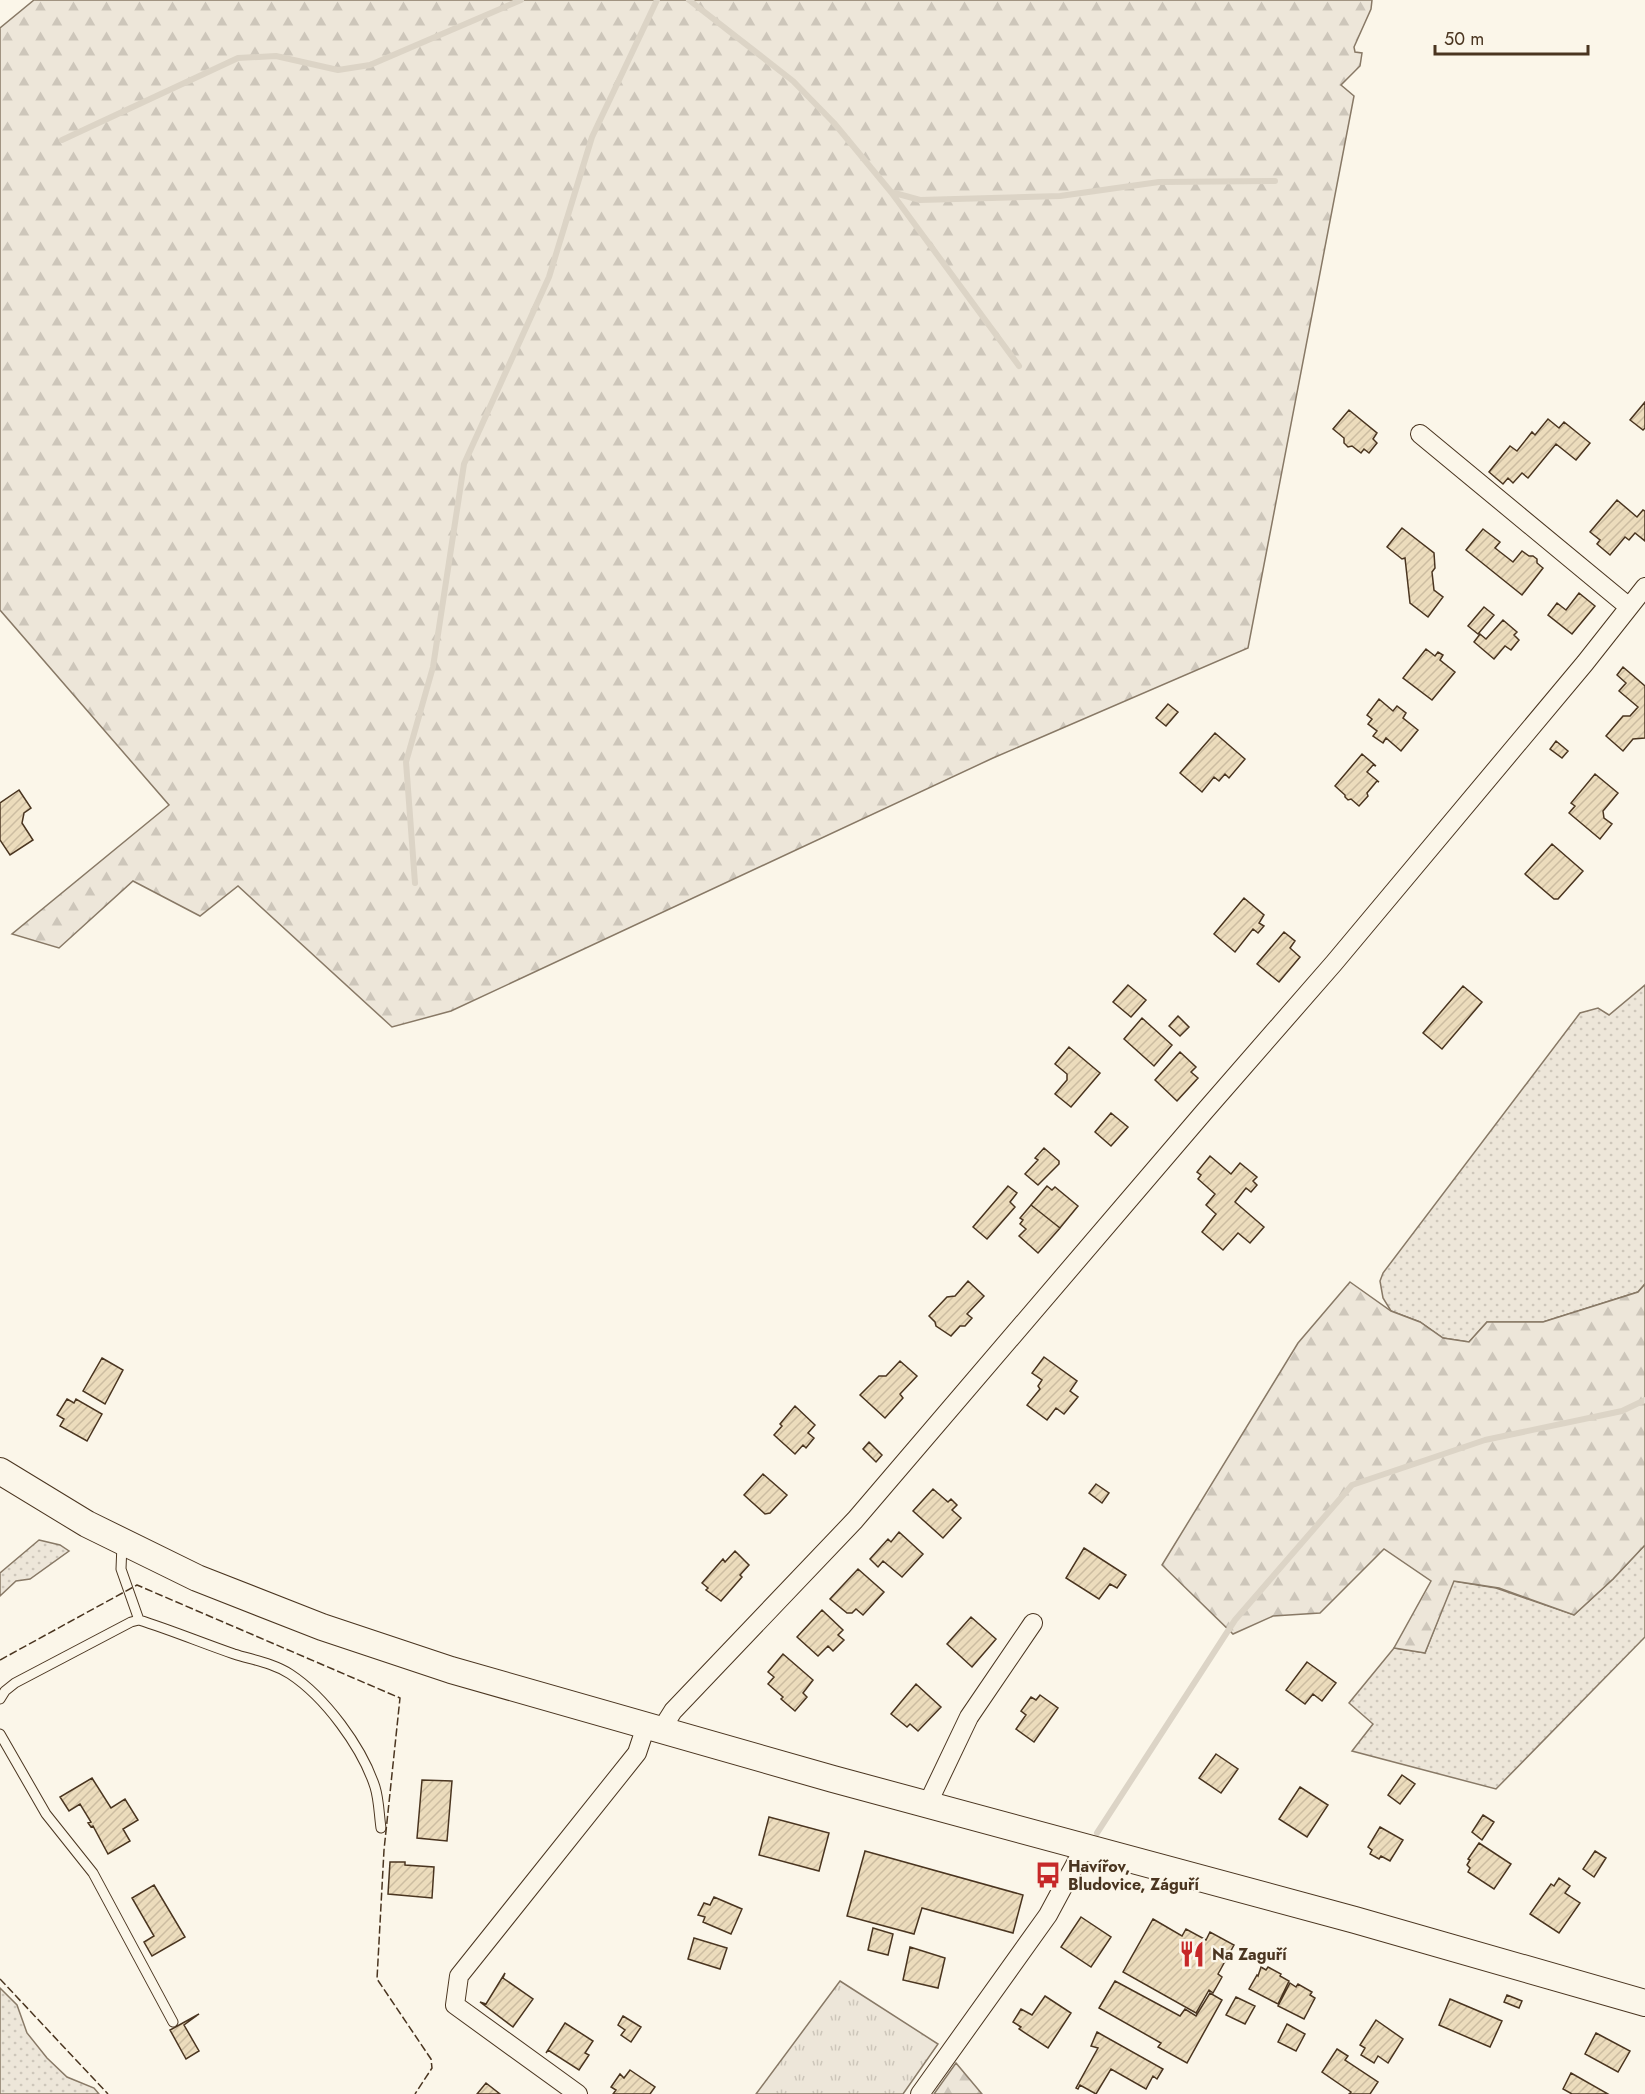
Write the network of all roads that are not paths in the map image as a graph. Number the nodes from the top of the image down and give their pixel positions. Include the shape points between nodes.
1 (1420, 434) dead end
2 (1645, 587) edge
3 (1629, 607) junction
4 (0, 1471) edge
5 (122, 1542) junction
6 (139, 1620) junction
7 (1033, 1623) dead end
8 (0, 1699) edge
9 (653, 1728) junction
10 (0, 1734) edge
11 (927, 1805) junction
12 (381, 1828) dead end
13 (1084, 1848) junction
14 (1645, 2003) edge
15 (173, 2022) dead end
16 (578, 2094) edge
17 (920, 2094) edge

1 - 3 street
2 - 3 street
3 - 9 street via 1334,963 855,1520
4 - 5 street
5 - 6 lane via 121,1569
5 - 9 street via 197,1578 322,1626 451,1670
6 - 8 lane via 15,1683
6 - 12 lane via 272,1665 311,1690 351,1739 367,1766 376,1789
7 - 11 street via 969,1717
9 - 11 street
9 - 16 street via 459,1976 455,2005
10 - 15 lane via 46,1814 93,1873
11 - 13 street
13 - 14 street
13 - 17 street via 1048,1915

